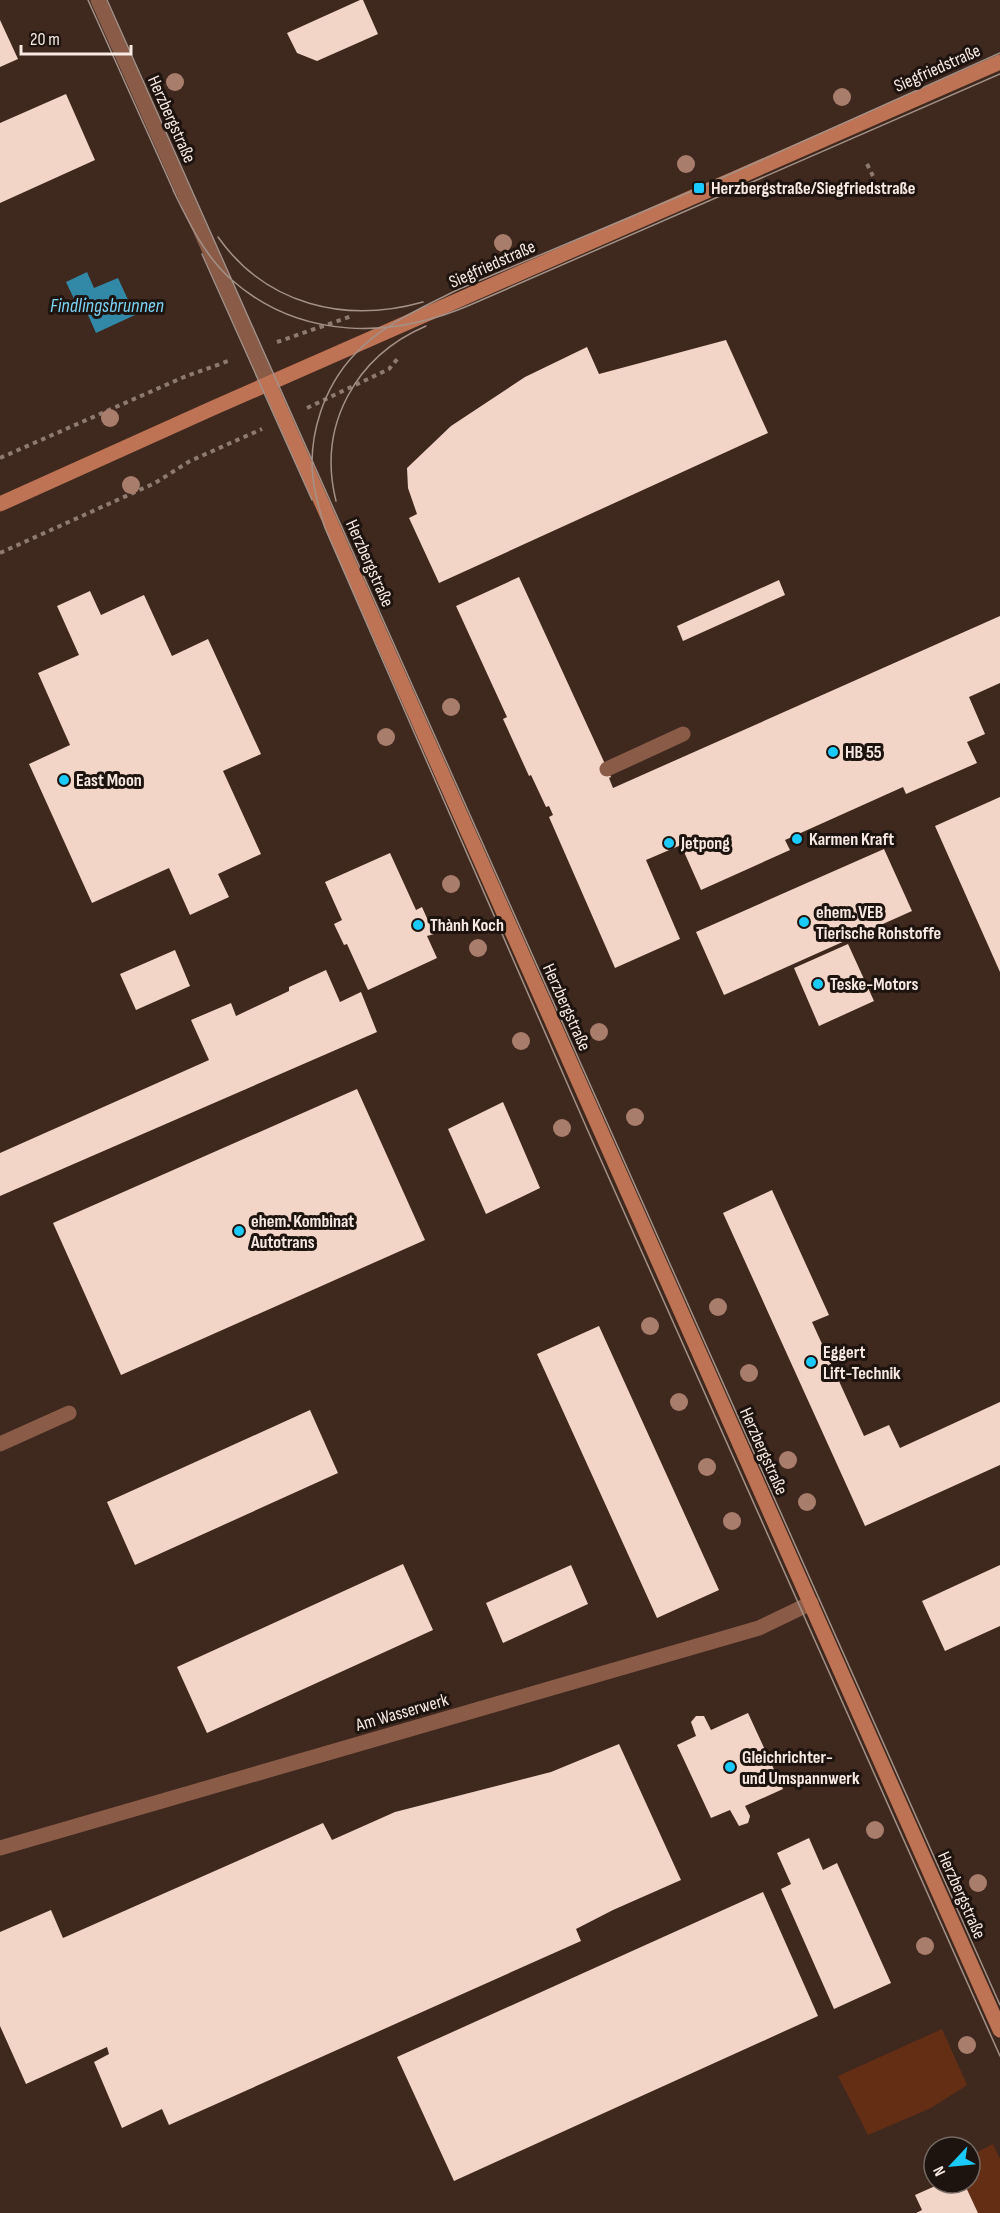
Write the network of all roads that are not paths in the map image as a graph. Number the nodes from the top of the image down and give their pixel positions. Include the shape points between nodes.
1 (98, 0) edge
2 (1000, 62) edge
3 (269, 384) junction
4 (0, 504) edge
5 (683, 734) dead end
6 (607, 769) dead end
7 (69, 1413) dead end
8 (0, 1444) edge
9 (811, 1603) junction
10 (0, 1848) edge
11 (1000, 2030) edge

1 - 3 street, Herzbergstraße
2 - 3 street, Siegfriedstraße
3 - 4 street, Siegfriedstraße
3 - 9 street, Herzbergstraße
5 - 6 street
7 - 8 street
9 - 10 street, Am Wasserwerk via 759,1628
9 - 11 street, Herzbergstraße

